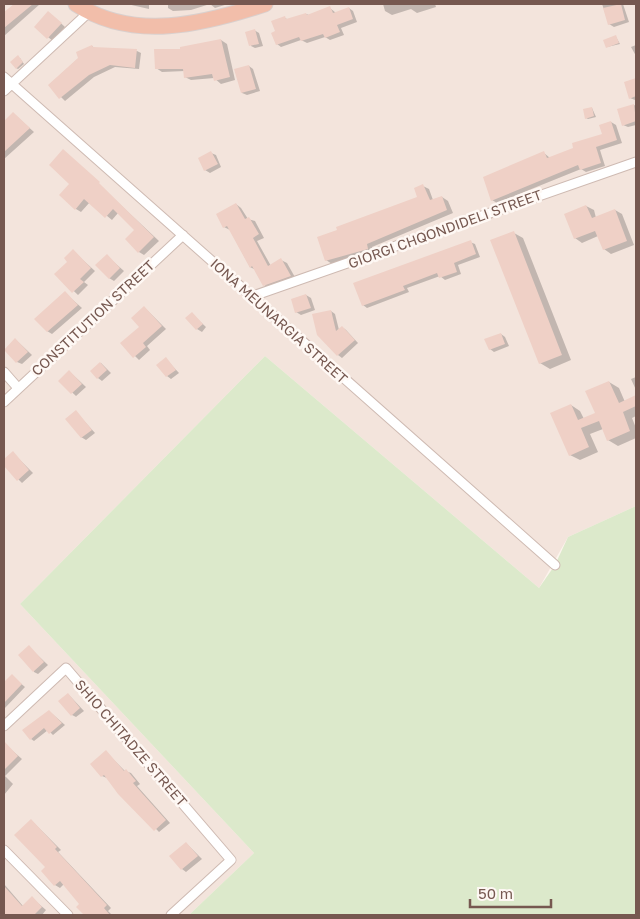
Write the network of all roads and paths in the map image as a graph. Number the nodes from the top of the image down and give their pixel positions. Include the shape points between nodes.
1 (76, 4) edge
2 (265, 4) edge
3 (244, 7) edge
4 (89, 12) junction
5 (4, 77) edge
6 (11, 84) junction
7 (4, 91) edge
8 (636, 162) edge
9 (183, 235) junction
10 (253, 296) junction
11 (4, 372) edge
12 (18, 388) junction
13 (4, 402) edge
14 (555, 565) dead end
15 (4, 726) edge
16 (4, 850) edge
17 (68, 915) edge
18 (171, 915) edge

1 - 4 highway
2 - 3 highway
3 - 4 highway via 194,24 164,27 138,26
4 - 6 street
5 - 6 street, IONA MEUNARGIA STREET
6 - 7 street
6 - 9 street, IONA MEUNARGIA STREET
8 - 10 street, GIORGI CHQONDIDELI STREET
9 - 10 street, IONA MEUNARGIA STREET
9 - 12 street, CONSTITUTION STREET
10 - 14 street, IONA MEUNARGIA STREET
11 - 12 street
12 - 13 street, CONSTITUTION STREET
15 - 18 street, SHIO CHITADZE STREET via 66,668 231,860
16 - 17 street

